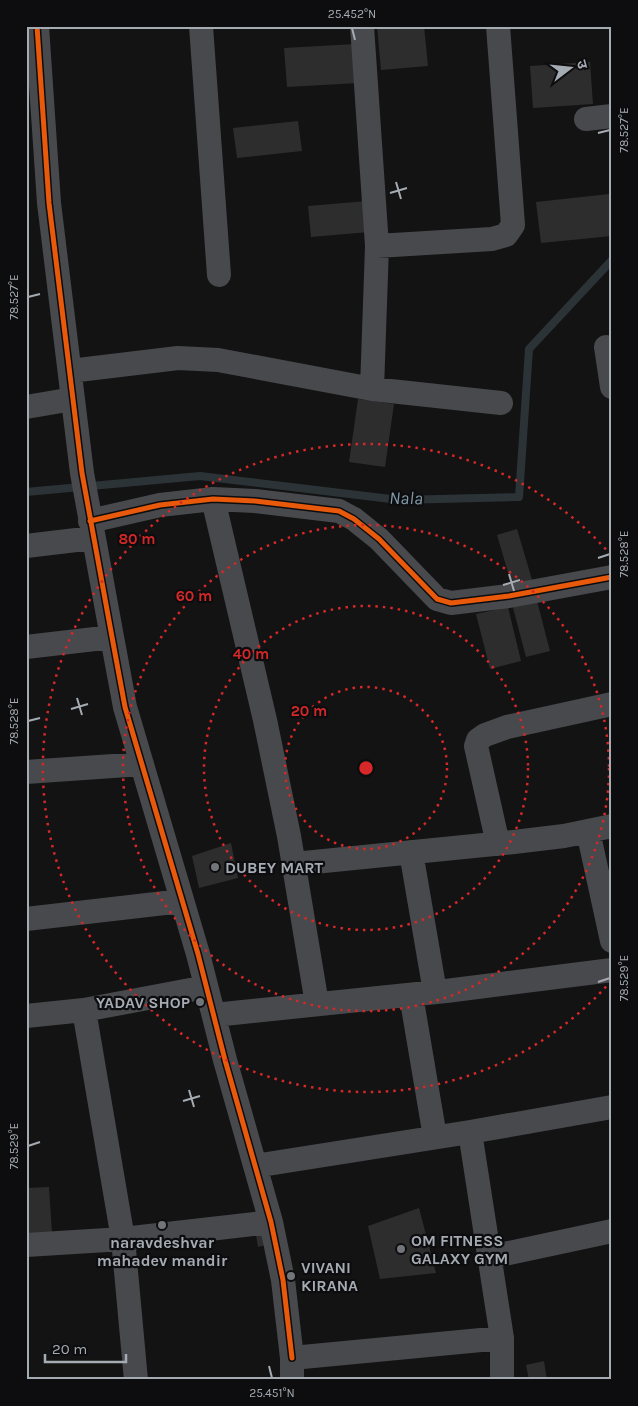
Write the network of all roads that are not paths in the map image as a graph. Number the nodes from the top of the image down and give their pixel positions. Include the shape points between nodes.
1 (37, 26) edge
2 (201, 26) edge
3 (362, 26) edge
4 (498, 26) edge
5 (612, 116) edge
6 (586, 119) dead end
7 (35, 129) edge
8 (377, 246) junction
9 (219, 274) dead end
10 (606, 347) dead end
11 (70, 371) junction
12 (612, 387) edge
13 (372, 389) junction
14 (73, 399) junction
15 (501, 403) dead end
16 (26, 408) edge
17 (212, 500) junction
18 (90, 523) junction
19 (26, 546) edge
20 (612, 577) edge
21 (112, 637) junction
22 (26, 647) edge
23 (612, 704) edge
24 (142, 764) junction
25 (26, 772) edge
26 (612, 826) edge
27 (588, 830) junction
28 (498, 844) junction
29 (411, 852) junction
30 (294, 864) junction
31 (182, 901) junction
32 (26, 919) edge
33 (612, 941) edge
34 (612, 970) edge
35 (206, 987) junction
36 (435, 992) junction
37 (411, 995) junction
38 (317, 1004) junction
39 (84, 1010) junction
40 (214, 1015) junction
41 (26, 1016) edge
42 (612, 1107) edge
43 (470, 1132) junction
44 (435, 1138) junction
45 (255, 1166) junction
46 (271, 1222) junction
47 (612, 1231) edge
48 (123, 1239) junction
49 (26, 1246) edge
50 (490, 1258) junction
51 (502, 1338) junction
52 (292, 1369) edge
53 (136, 1380) edge
54 (502, 1380) edge

1 - 7 street
2 - 9 street
3 - 8 street
4 - 8 street via 513,225 506,235 492,239
5 - 6 street
7 - 11 street via 49,203
8 - 13 street
10 - 12 street
11 - 13 street via 178,358 218,360
11 - 14 street
13 - 15 street
14 - 16 street
14 - 18 street
17 - 18 street via 160,505
17 - 20 street via 255,501 339,511 379,539 437,599 451,603
17 - 30 street
18 - 19 street
18 - 21 street
21 - 22 street
21 - 24 street via 125,706
23 - 28 street via 507,727 478,740 476,746
24 - 25 street
24 - 31 street
26 - 27 street
27 - 28 street
27 - 33 street
28 - 29 street
29 - 30 street
29 - 36 street
30 - 38 street
31 - 32 street
31 - 35 street
34 - 36 street
35 - 39 street
35 - 40 street
36 - 37 street
37 - 38 street
37 - 44 street
38 - 40 street
39 - 41 street
39 - 48 street
40 - 45 street
42 - 43 street
43 - 44 street
43 - 50 street
44 - 45 street
45 - 46 street
46 - 48 street
46 - 52 street via 283,1280
47 - 50 street
48 - 49 street
48 - 53 street
50 - 51 street
51 - 52 street
51 - 54 street

